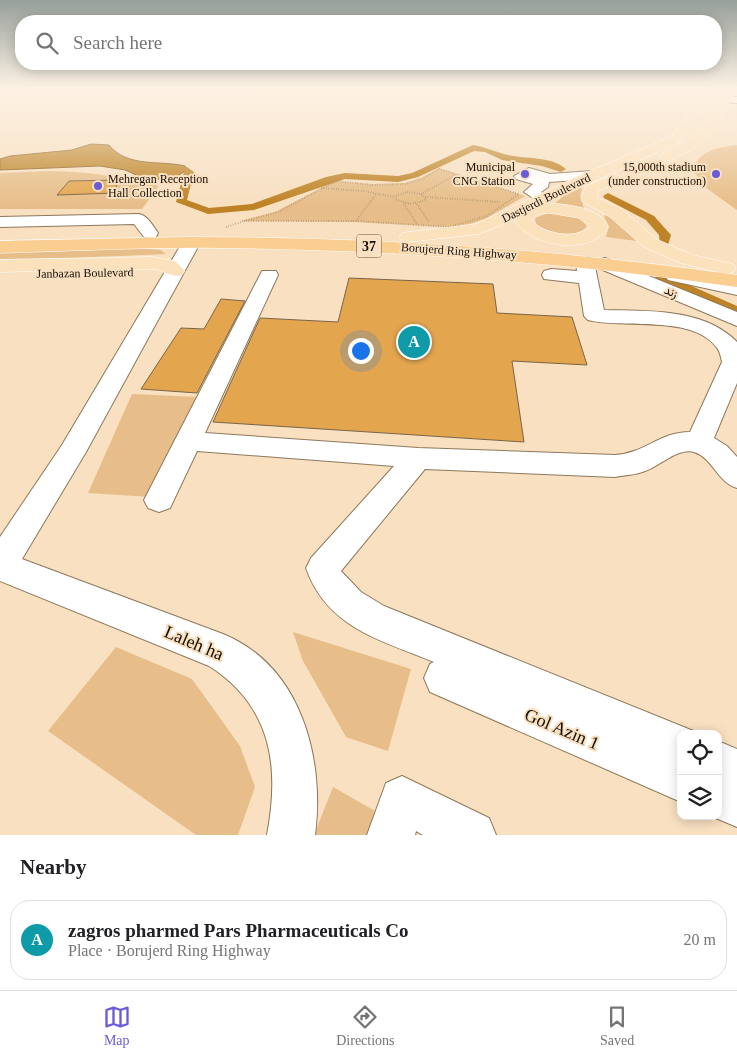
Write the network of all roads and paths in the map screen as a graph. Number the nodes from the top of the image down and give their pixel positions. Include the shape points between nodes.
1 (685, 126) edge
2 (710, 126) edge
3 (457, 174) junction
4 (592, 175) junction
5 (321, 188) junction
6 (376, 193) junction
7 (421, 194) junction
8 (395, 197) junction
9 (425, 197) junction
10 (589, 199) junction
11 (508, 203) junction
12 (541, 203) junction
13 (404, 204) junction
14 (417, 204) junction
15 (15, 209) dead end
16 (592, 218) junction
17 (356, 221) junction
18 (0, 222) edge
19 (431, 225) junction
20 (57, 228) junction
21 (413, 231) junction
22 (0, 236) edge
23 (191, 243) junction
24 (0, 246) edge
25 (0, 266) edge
26 (593, 268) junction
27 (638, 268) junction
28 (733, 273) edge
29 (0, 275) edge
30 (269, 275) dead end
31 (551, 275) dead end
32 (171, 276) junction
33 (737, 289) edge
34 (737, 320) edge
35 (188, 441) junction
36 (699, 442) junction
37 (418, 458) junction
38 (737, 477) edge
39 (158, 500) dead end
40 (0, 566) edge
41 (444, 678) dead end
42 (677, 745) edge
43 (722, 765) edge
44 (737, 771) edge
45 (677, 778) edge
46 (722, 798) edge
47 (737, 804) edge
48 (396, 817) edge
49 (291, 835) edge
50 (472, 835) edge

1 - 4 main road, Dastjerdi Boulevard via 676,139
2 - 10 main road, Dastjerdi Boulevard via 698,142 595,186
3 - 5 path via 439,169 404,184 336,182
3 - 7 path
3 - 11 path via 519,194
4 - 12 main road, Dastjerdi Boulevard
4 - 12 street via 550,178 529,172 520,176 542,182 531,192
5 - 6 path
5 - 17 path via 278,212 244,221
6 - 8 path
6 - 17 path
7 - 8 path via 407,192
7 - 9 path
8 - 13 path
9 - 11 path
9 - 14 path via 426,200
10 - 16 main road
10 - 28 main road, Dastjerdi Boulevard via 616,213 650,243
11 - 19 path via 462,226
12 - 16 main road
12 - 16 main road via 522,220 531,230 553,237 589,236 599,228
12 - 21 main road, Dastjerdi Boulevard via 479,229
13 - 14 path
13 - 21 path
14 - 19 path
15 - 18 street
17 - 21 path
18 - 20 street
19 - 21 path
20 - 21 highway, Borujerd Ring Highway / 37 via 150,233
20 - 22 highway, Borujerd Ring Highway / 37
21 - 28 highway, Borujerd Ring Highway / 37 via 589,251
23 - 24 highway, Borujerd Ring Highway / 37
23 - 26 highway, Borujerd Ring Highway / 37 via 401,247
23 - 32 street, Laleh ha
25 - 32 main road via 153,262 168,265
26 - 27 highway, Borujerd Ring Highway / 37
26 - 31 street, زند
26 - 34 street, زند
26 - 36 street via 595,316 682,321 709,332 729,346 734,362
27 - 28 highway, Borujerd Ring Highway / 37
27 - 33 street
29 - 32 main road, Janbazan Boulevard via 138,272
30 - 35 street
32 - 40 street, Laleh ha via 72,452
35 - 37 street
35 - 39 street
36 - 37 street via 675,442 651,458 615,466
36 - 38 street via 716,454
37 - 42 street via 324,568 326,578 338,593 353,609 371,618
40 - 49 street, Laleh ha via 223,652 247,669 281,718 296,767 296,810
41 - 45 street, Gol Azin 1
43 - 44 street
46 - 47 street
48 - 50 street

